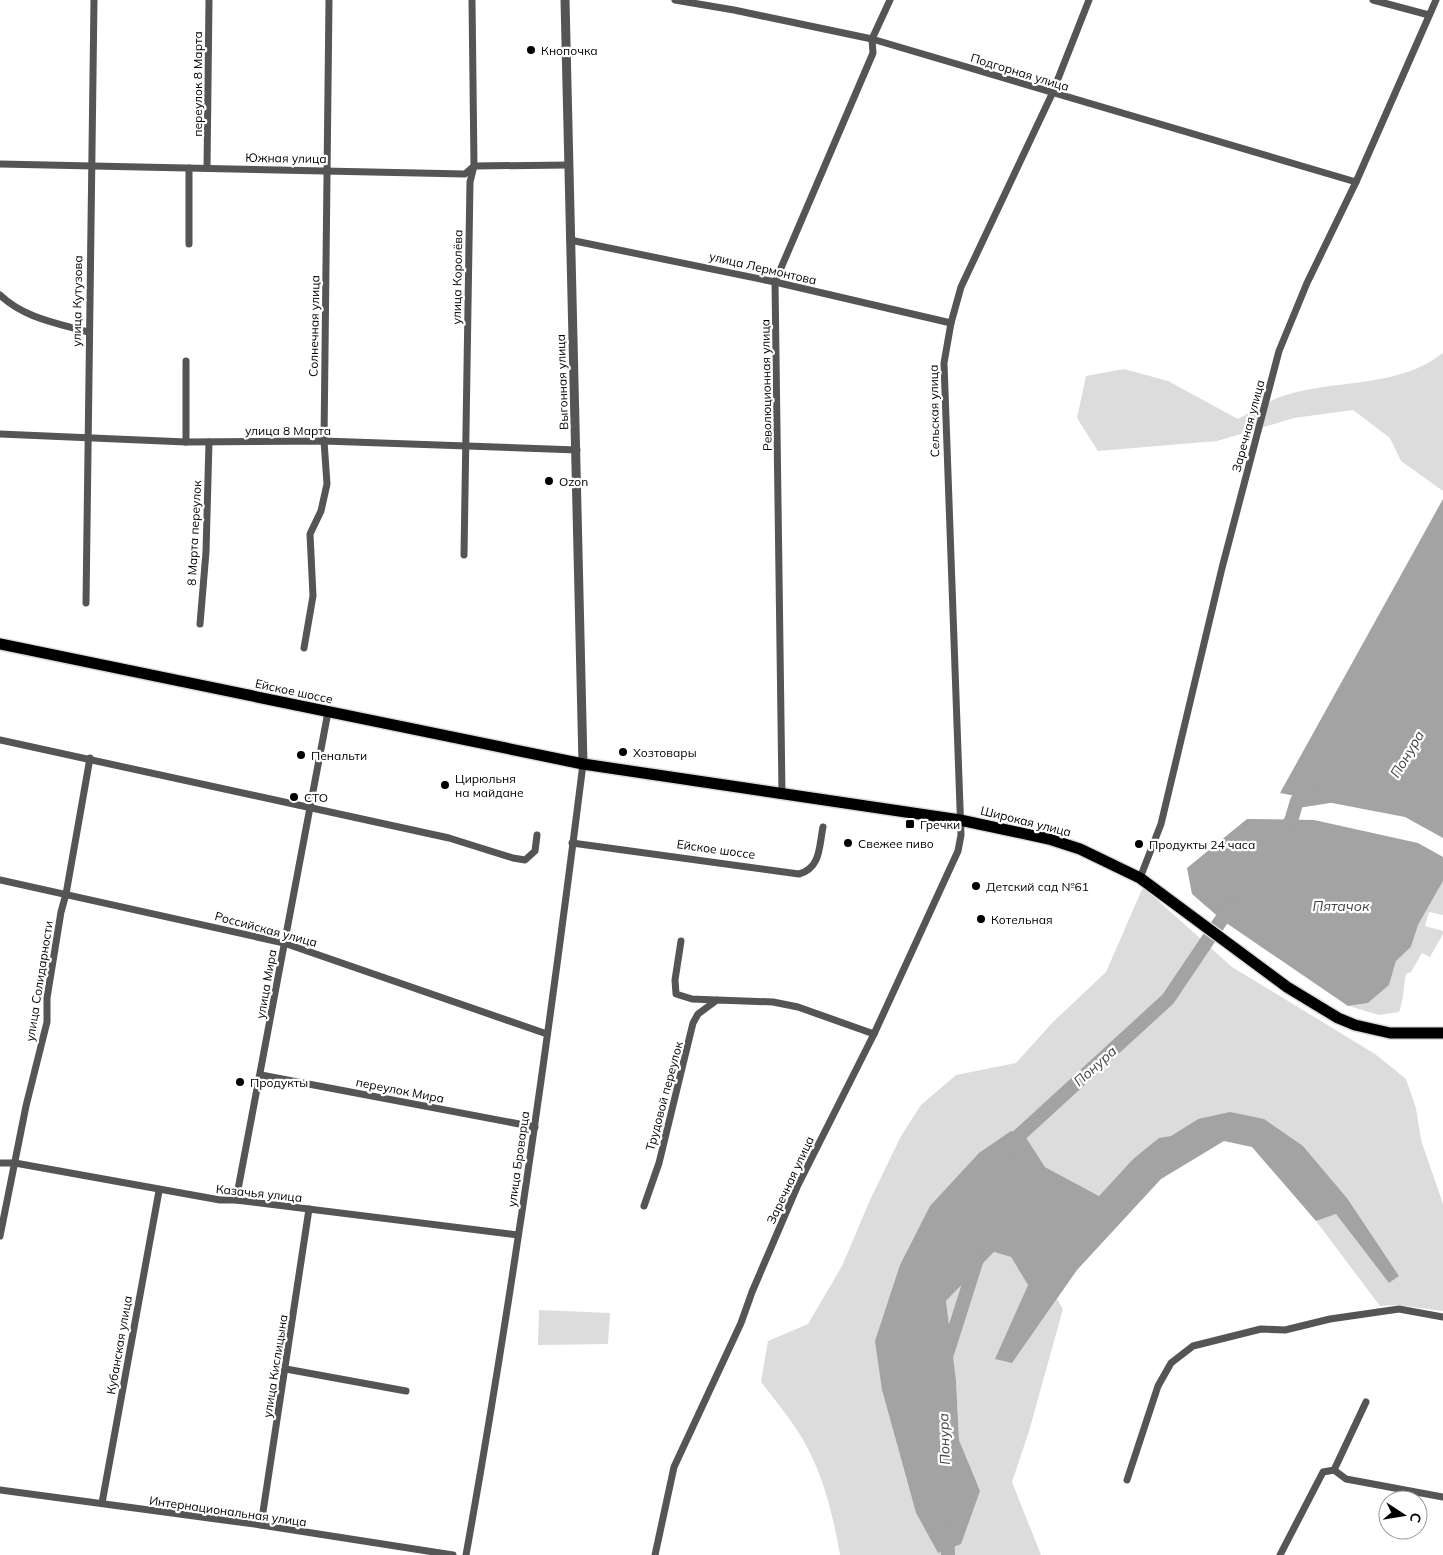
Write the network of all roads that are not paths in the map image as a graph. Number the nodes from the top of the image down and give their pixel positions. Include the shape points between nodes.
1 (94, 0) edge
2 (209, 0) edge
3 (329, 0) edge
4 (472, 0) edge
5 (565, 0) edge
6 (675, 0) edge
7 (890, 0) edge
8 (1089, 0) edge
9 (1373, 0) edge
10 (1436, 0) edge
11 (1429, 15) junction
12 (872, 39) junction
13 (1052, 94) junction
14 (0, 164) edge
15 (569, 165) junction
16 (91, 166) junction
17 (474, 166) junction
18 (189, 168) junction
19 (207, 168) junction
20 (327, 169) junction
21 (1356, 182) junction
22 (570, 240) junction
23 (189, 244) dead end
24 (775, 282) junction
25 (0, 295) edge
26 (951, 323) junction
27 (88, 332) junction
28 (186, 361) dead end
29 (0, 434) edge
30 (88, 439) junction
31 (324, 441) junction
32 (186, 442) junction
33 (208, 442) junction
34 (466, 445) junction
35 (576, 450) junction
36 (464, 555) dead end
37 (86, 603) dead end
38 (200, 624) dead end
39 (0, 644) edge
40 (304, 648) dead end
41 (328, 712) junction
42 (0, 740) edge
43 (90, 758) junction
44 (583, 764) junction
45 (782, 794) junction
46 (311, 809) junction
47 (960, 820) junction
48 (823, 827) dead end
49 (537, 835) dead end
50 (572, 843) junction
51 (1140, 878) junction
52 (0, 880) edge
53 (66, 894) junction
54 (681, 941) dead end
55 (284, 943) junction
56 (717, 1000) junction
57 (1443, 1033) edge
58 (547, 1034) junction
59 (874, 1034) junction
60 (261, 1075) junction
61 (535, 1127) junction
62 (0, 1163) edge
63 (15, 1163) junction
64 (159, 1190) junction
65 (236, 1200) junction
66 (644, 1206) dead end
67 (309, 1209) junction
68 (518, 1235) junction
69 (0, 1236) edge
70 (1443, 1317) edge
71 (286, 1369) junction
72 (406, 1392) dead end
73 (1366, 1402) dead end
74 (1334, 1470) junction
75 (1127, 1480) dead end
76 (0, 1490) edge
77 (1443, 1497) edge
78 (102, 1503) junction
79 (261, 1525) junction
80 (453, 1555) edge
81 (466, 1555) edge
82 (655, 1555) edge
83 (1280, 1555) edge

1 - 16 street, улица Кутузова
2 - 19 street, переулок 8 Марта
3 - 20 street, Солнечная улица
4 - 17 street, улица Королёва
5 - 15 street, Выгонная улица
6 - 12 street, Подгорная улица
7 - 12 street, Революционная улица
8 - 13 street, Сельская улица
9 - 11 street
10 - 11 street, Заречная улица
11 - 21 street, Заречная улица
12 - 13 street, Подгорная улица
12 - 24 street, Революционная улица via 873,53
13 - 21 street, Подгорная улица
13 - 26 street, Сельская улица via 961,287
14 - 16 street, Южная улица
15 - 17 street, Южная улица
15 - 22 street, Выгонная улица
16 - 18 street, Южная улица
16 - 27 street, улица Кутузова
17 - 20 street, Южная улица via 465,174
17 - 34 street, улица Королёва via 470,182
18 - 19 street, Южная улица
18 - 23 street
19 - 20 street, Южная улица
20 - 31 street, Солнечная улица
21 - 51 street, Заречная улица via 1307,283 1279,351 1162,817
22 - 24 street, улица Лермонтова
22 - 35 street, Выгонная улица
24 - 26 street, улица Лермонтова
24 - 45 street, Революционная улица
25 - 27 street via 29,315
26 - 47 street, Сельская улица via 944,363 944,398
27 - 30 street, улица Кутузова
28 - 32 street
29 - 30 street, улица 8 Марта
30 - 32 street, улица 8 Марта
30 - 37 street, улица Кутузова
31 - 33 street, улица 8 Марта
31 - 34 street, улица 8 Марта
31 - 40 street, Солнечная улица via 327,484 321,511 310,534 313,596
32 - 33 street, улица 8 Марта
33 - 38 street, 8 Марта переулок via 206,552
34 - 35 street, улица 8 Марта
34 - 36 street, улица Королёва
35 - 44 street, Выгонная улица
39 - 41 main road, Ейское шоссе
41 - 44 main road, Ейское шоссе
41 - 46 street, улица Мира
42 - 43 street
43 - 46 street
43 - 53 street, улица Солидарности
44 - 45 main road, Широкая улица
44 - 50 street, улица Броварца
45 - 47 main road, Широкая улица
46 - 49 street via 450,838 525,860 535,852
46 - 55 street, улица Мира
47 - 51 main road, Широкая улица via 1049,839 1080,849
47 - 59 street, Заречная улица via 958,850
48 - 50 street, Ейское шоссе via 815,864 811,870 799,874
50 - 58 street, улица Броварца
51 - 57 main road, Широкая улица via 1325,1012 1355,1025 1390,1032
52 - 53 street, Российская улица
53 - 55 street, Российская улица
53 - 63 street, улица Солидарности via 47,998 47,1022
54 - 56 street via 674,980 676,994 692,999
55 - 58 street, Российская улица
55 - 60 street, улица Мира
56 - 59 street via 773,1002 798,1007
56 - 66 street, Трудовой переулок via 698,1014 693,1024 659,1163
58 - 61 street, улица Броварца
59 - 82 street, Заречная улица via 797,1187 741,1323 674,1466
60 - 61 street, переулок Мира
60 - 65 street, улица Мира
61 - 68 street, улица Броварца
62 - 63 street, Казачья улица
63 - 64 street, Казачья улица
63 - 69 street, улица Солидарности
64 - 65 street, Казачья улица
64 - 78 street, Кубанская улица
65 - 67 street, Казачья улица
67 - 68 street, Казачья улица
67 - 71 street, улица Кислицына
68 - 81 street, улица Броварца
70 - 75 street via 1399,1308 1285,1330 1261,1329 1193,1346 1171,1363 1158,1386
71 - 72 street
71 - 79 street, улица Кислицына
73 - 74 street
74 - 77 street via 1346,1479
74 - 83 street via 1323,1472
76 - 78 street, Интернациональная улица
78 - 79 street, Интернациональная улица via 126,1509
79 - 80 street, Интернациональная улица

